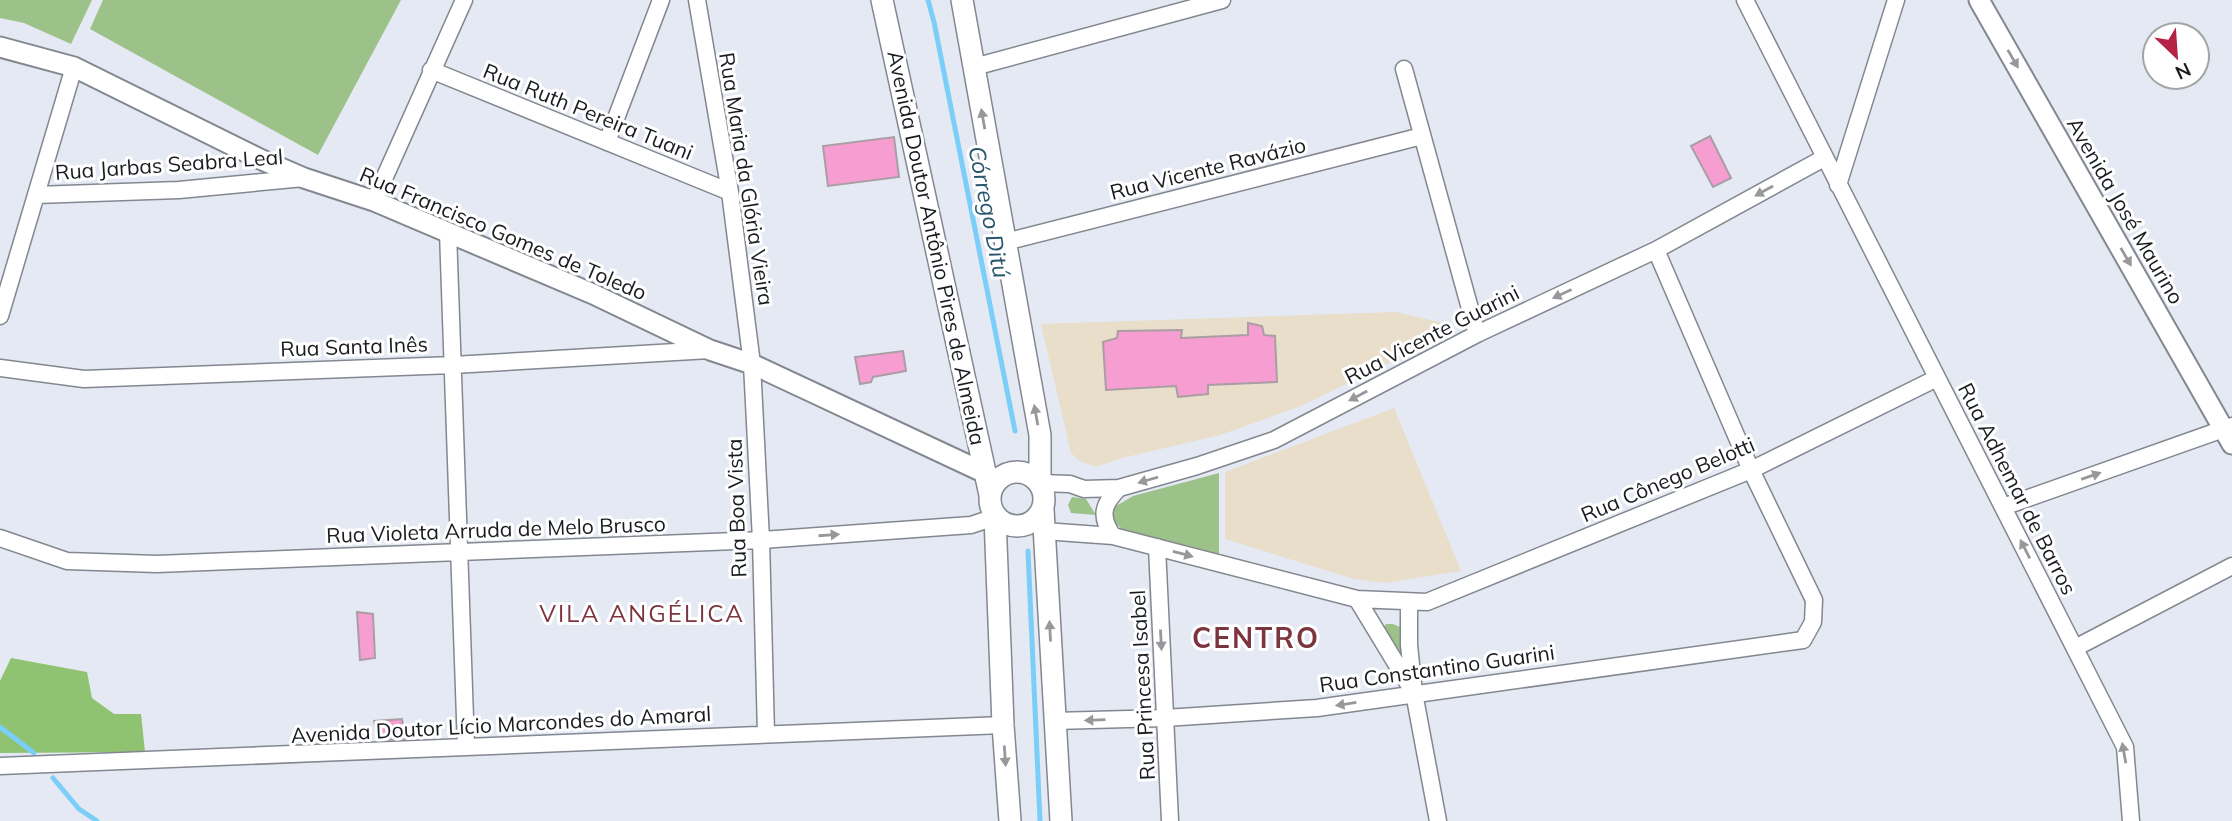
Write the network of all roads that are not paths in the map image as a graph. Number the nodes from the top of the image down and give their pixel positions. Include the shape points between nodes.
1 (464, 0) edge
2 (661, 0) edge
3 (697, 0) edge
4 (882, 0) edge
5 (962, 0) edge
6 (1222, 0) edge
7 (1745, 0) edge
8 (1896, 0) edge
9 (1979, 0) edge
10 (0, 47) edge
11 (74, 67) junction
12 (974, 67) junction
13 (1404, 69) dead end
14 (431, 70) junction
15 (1422, 136) junction
16 (607, 142) junction
17 (1824, 158) junction
18 (304, 178) junction
19 (1838, 185) junction
20 (730, 192) junction
21 (36, 195) junction
22 (373, 201) junction
23 (448, 232) junction
24 (1005, 242) junction
25 (1656, 250) junction
26 (0, 316) edge
27 (1477, 334) junction
28 (710, 351) junction
29 (752, 364) junction
30 (453, 365) junction
31 (0, 368) edge
32 (1937, 378) junction
33 (2229, 433) edge
34 (1751, 470) junction
35 (985, 473) junction
36 (1040, 483) junction
37 (1119, 488) junction
38 (990, 495) junction
39 (2003, 507) junction
40 (1043, 509) junction
41 (995, 517) junction
42 (1044, 531) junction
43 (1113, 536) junction
44 (0, 538) edge
45 (761, 540) junction
46 (1157, 547) junction
47 (460, 553) junction
48 (2232, 566) edge
49 (1357, 599) junction
50 (1409, 602) junction
51 (2075, 648) junction
52 (1414, 693) junction
53 (1165, 718) junction
54 (1054, 721) junction
55 (1003, 725) junction
56 (766, 734) junction
57 (467, 747) junction
58 (0, 766) edge
59 (1010, 821) edge
60 (1061, 821) edge
61 (1170, 821) edge
62 (1438, 821) edge
63 (2131, 821) edge

1 - 14 street
2 - 16 street
3 - 20 street, Rua Maria da Glória Vieira
4 - 35 main road, Avenida Doutor Antônio Pires de Almeida
5 - 12 main road
6 - 12 street
7 - 17 street, Rua Adhemar de Barros
8 - 19 street
9 -> 33 street, Avenida José Maurino
10 - 11 street, Rua Francisco Gomes de Toledo
11 - 18 street, Rua Francisco Gomes de Toledo
11 - 21 street
24 -> 12 main road
13 - 15 street
14 - 16 street, Rua Ruth Pereira Tuani
14 - 22 street
15 - 24 street, Rua Vicente Ravázio
15 - 27 street
16 - 20 street, Rua Ruth Pereira Tuani
17 - 19 street, Rua Adhemar de Barros
17 -> 25 street, Rua Vicente Guarini
18 - 21 street, Rua Jarbas Seabra Leal via 179,190
18 - 22 street, Rua Francisco Gomes de Toledo
19 - 32 street, Rua Adhemar de Barros
20 - 29 street, Rua Maria da Glória Vieira
21 - 26 street
22 - 23 street, Rua Francisco Gomes de Toledo
23 - 28 street, Rua Francisco Gomes de Toledo via 593,294
23 - 30 street
36 -> 24 main road via 1040,435
25 -> 27 street, Rua Vicente Guarini
25 - 34 street
27 -> 37 street, Rua Vicente Guarini via 1274,440
28 - 29 street, Rua Francisco Gomes de Toledo
28 - 30 street, Rua Santa Inês
29 - 35 street, Rua Francisco Gomes de Toledo
29 - 45 street, Rua Boa Vista
30 - 31 street, Rua Santa Inês via 84,379
30 - 47 street
32 - 34 street, Rua Cônego Belotti
32 - 39 street, Rua Adhemar de Barros
39 -> 33 street
34 - 50 street, Rua Cônego Belotti via 1427,602
34 - 52 street, Rua Constantino Guarini via 1814,600 1814,622 1803,640
35 - 38 main road, Avenida Doutor Antônio Pires de Almeida
36 - 37 street, Rua Vicente Guarini
36 - 38 main road via 1029,474 1011,472 996,482
36 - 40 main road via 1045,494
37 - 43 street via 1104,516
38 - 41 main road
51 -> 39 street, Rua Adhemar de Barros
40 - 41 main road via 1037,519 1021,527
40 - 42 main road
45 -> 41 street, Rua Violeta Arruda de Melo Brusco via 971,525
41 - 55 main road
42 - 43 street, Rua Cônego Belotti
54 -> 42 main road
43 - 46 street, Rua Cônego Belotti
44 - 47 street, Rua Violeta Arruda de Melo Brusco via 67,561 157,565
45 - 47 street, Rua Violeta Arruda de Melo Brusco
45 - 56 street, Rua Boa Vista
46 -> 49 street, Rua Cônego Belotti
46 -> 53 street, Rua Princesa Isabel
47 - 57 street
48 - 51 street
49 - 50 street, Rua Cônego Belotti
49 - 52 street
50 - 52 street
63 -> 51 street, Rua Adhemar de Barros via 2125,747
52 -> 53 street, Rua Constantino Guarini via 1317,708
52 - 62 street
53 -> 54 street, Rua Constantino Guarini
53 - 61 street, Rua Princesa Isabel
54 - 60 main road
55 - 56 street, Avenida Doutor Lício Marcondes do Amaral
55 -> 59 main road
56 - 57 street, Avenida Doutor Lício Marcondes do Amaral
57 - 58 street, Avenida Doutor Lício Marcondes do Amaral

